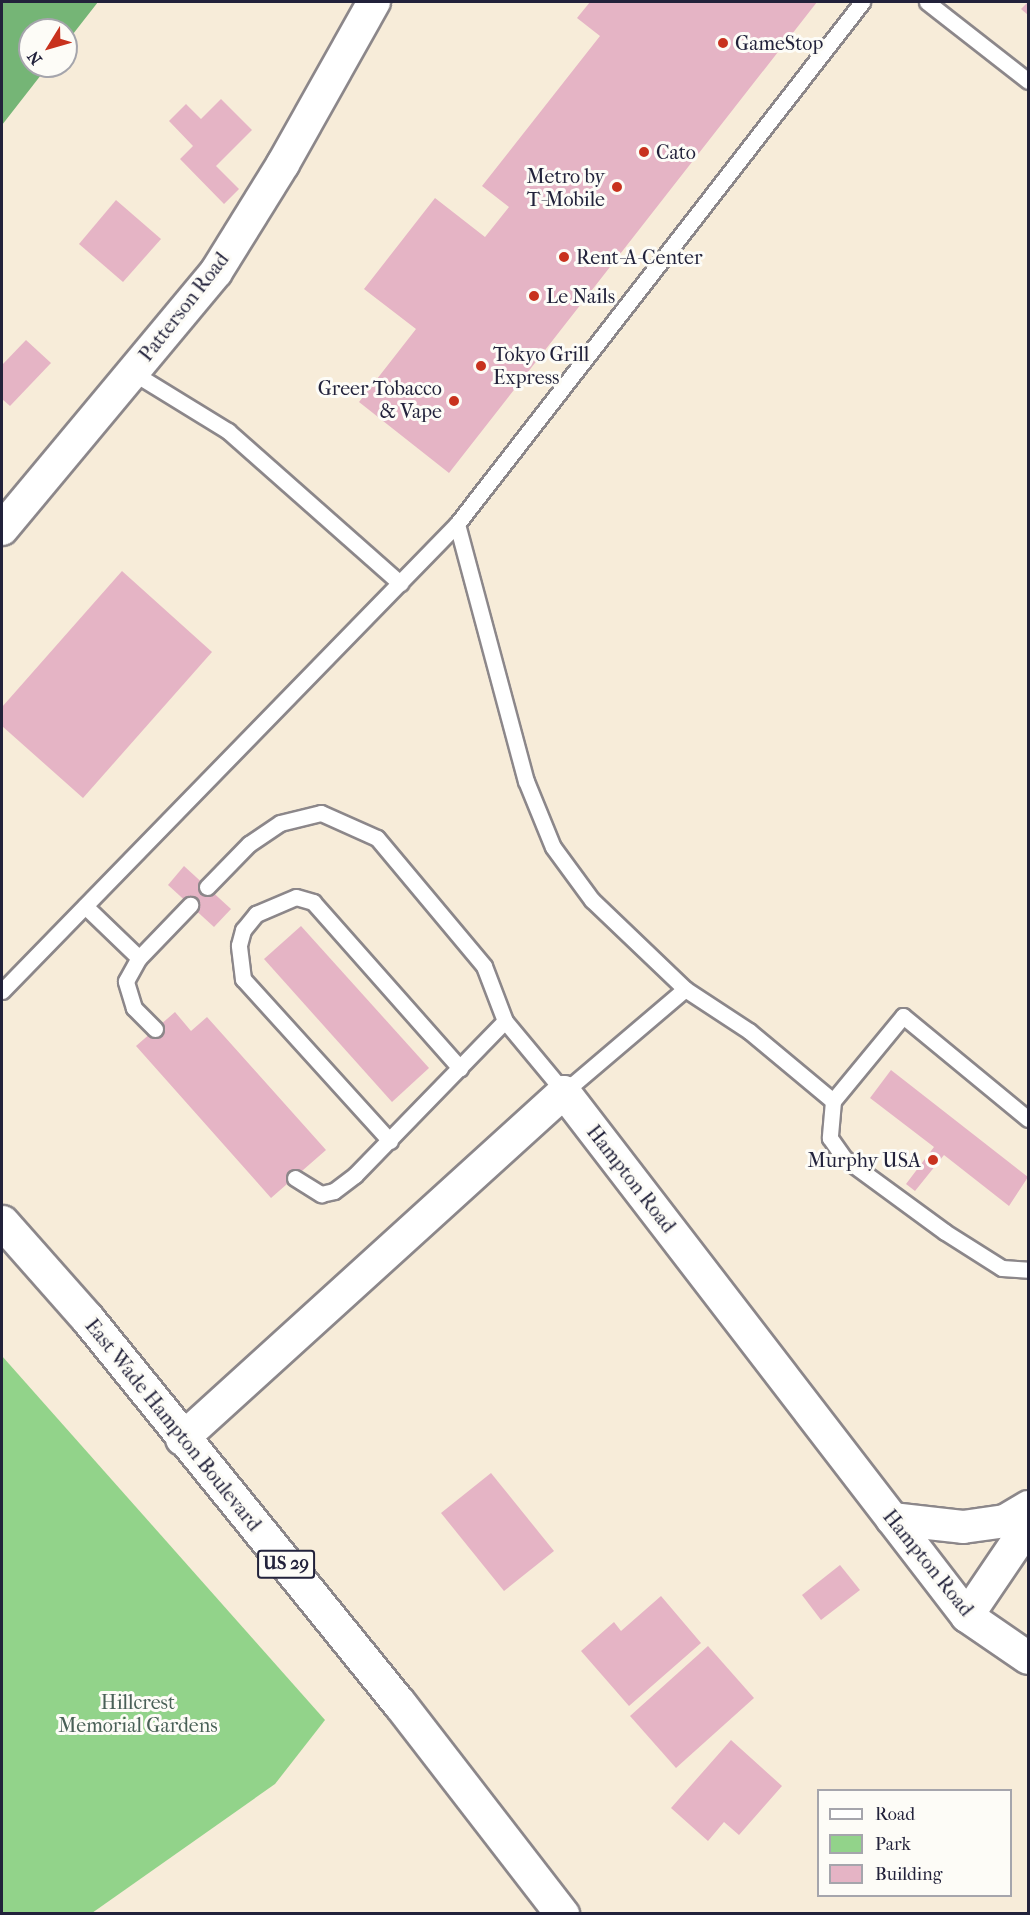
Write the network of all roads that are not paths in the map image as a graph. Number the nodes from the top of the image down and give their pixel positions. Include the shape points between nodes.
1 (374, 2) edge
2 (862, 2) edge
3 (927, 2) edge
4 (1029, 81) edge
5 (132, 372) junction
6 (457, 524) junction
7 (2, 529) edge
8 (400, 583) junction
9 (207, 887) dead end
10 (190, 905) dead end
11 (85, 906) junction
12 (139, 958) junction
13 (685, 989) junction
14 (2, 991) edge
15 (505, 1021) junction
16 (155, 1029) dead end
17 (459, 1068) junction
18 (564, 1092) junction
19 (833, 1101) junction
20 (1029, 1119) edge
21 (390, 1141) junction
22 (295, 1178) dead end
23 (2, 1222) edge
24 (1029, 1270) edge
25 (183, 1438) junction
26 (1029, 1507) edge
27 (892, 1519) junction
28 (1029, 1526) edge
29 (967, 1616) junction
30 (1029, 1658) edge
31 (562, 1914) edge

1 - 5 street, Patterson Road via 283,164 216,272
2 - 6 lane
3 - 4 lane
5 - 7 street, Patterson Road
5 - 8 lane via 228,432
6 - 8 lane
6 - 13 lane via 526,781 553,848 592,900
8 - 11 lane
9 - 15 lane via 249,843 280,823 321,813 377,838 484,966
10 - 12 lane
11 - 12 lane
11 - 14 lane
12 - 16 lane via 126,981 126,991 134,1008
13 - 18 lane
13 - 19 lane via 749,1031
15 - 17 lane
15 - 18 lane
17 - 21 lane
17 - 21 lane via 313,902 296,897 256,914 243,930 239,945 243,979
18 - 25 street
18 - 27 street, Hampton Road
19 - 20 lane via 903,1016
19 - 24 lane via 830,1138 844,1158 1002,1269
21 - 22 lane via 334,1191 321,1194
23 - 25 main road, East Wade Hampton Boulevard / US 29 via 87,1318
25 - 31 main road, East Wade Hampton Boulevard / US 29 via 399,1703
26 - 27 street via 1005,1521 963,1527
27 - 29 street, Hampton Road
28 - 29 street
29 - 30 street, Hampton Road

